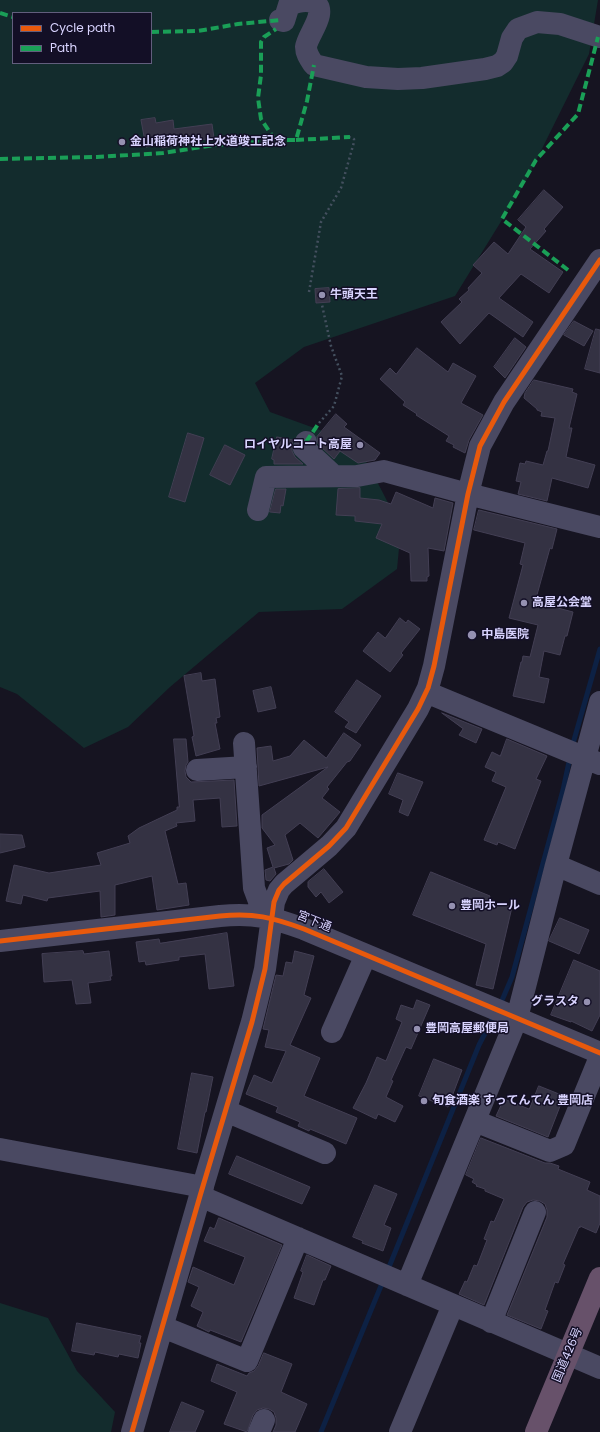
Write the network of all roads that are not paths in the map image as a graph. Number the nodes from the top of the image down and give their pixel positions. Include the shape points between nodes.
1 (280, 23) dead end
2 (600, 37) edge
3 (600, 260) edge
4 (306, 442) dead end
5 (333, 475) junction
6 (468, 494) junction
7 (258, 510) dead end
8 (600, 527) edge
9 (426, 692) junction
10 (600, 702) edge
11 (244, 743) dead end
12 (589, 760) edge
13 (246, 767) junction
14 (197, 770) dead end
15 (556, 866) junction
16 (600, 884) edge
17 (272, 918) junction
18 (0, 941) edge
19 (366, 955) junction
20 (512, 1016) junction
21 (332, 1032) dead end
22 (600, 1053) edge
23 (600, 1057) edge
24 (226, 1111) junction
25 (475, 1121) junction
26 (0, 1149) edge
27 (325, 1153) dead end
28 (201, 1192) junction
29 (535, 1212) dead end
30 (298, 1238) junction
31 (600, 1278) edge
32 (401, 1283) junction
33 (454, 1306) junction
34 (491, 1322) junction
35 (163, 1327) junction
36 (568, 1355) junction
37 (600, 1368) edge
38 (132, 1432) edge
39 (400, 1432) edge
40 (536, 1432) edge

1 - 2 street via 289,5 303,0 313,1 318,6 320,14 306,48 314,65 366,77 398,79 422,78 497,66 507,56 512,38 518,29 537,22 560,24
3 - 6 street via 504,402 480,446
4 - 5 street via 304,448
5 - 6 street via 357,476 384,471
5 - 7 street via 266,477
6 - 8 street
6 - 9 street via 434,666
9 - 12 street
9 - 17 street via 414,718 354,817 338,837 284,884 276,896
10 - 12 street
11 - 13 street
12 - 15 street
13 - 14 street
13 - 17 street via 254,888 260,904
15 - 16 street
15 - 20 street
17 - 18 street, 宮下通 via 252,914 220,916
17 - 19 street, 宮下通
17 - 24 street via 260,993
19 - 20 street, 宮下通
19 - 21 street
20 - 22 street, 宮下通
20 - 25 street
23 - 25 street via 564,1145 550,1151
24 - 27 street
24 - 28 street
25 - 32 street
26 - 28 street
28 - 30 street
28 - 35 street
29 - 34 street
30 - 32 street
30 - 35 street via 247,1361
31 - 36 highway, 国道426号
32 - 33 street
33 - 34 street
33 - 39 street
34 - 36 street
35 - 38 street
36 - 37 street
36 - 40 highway, 国道426号

